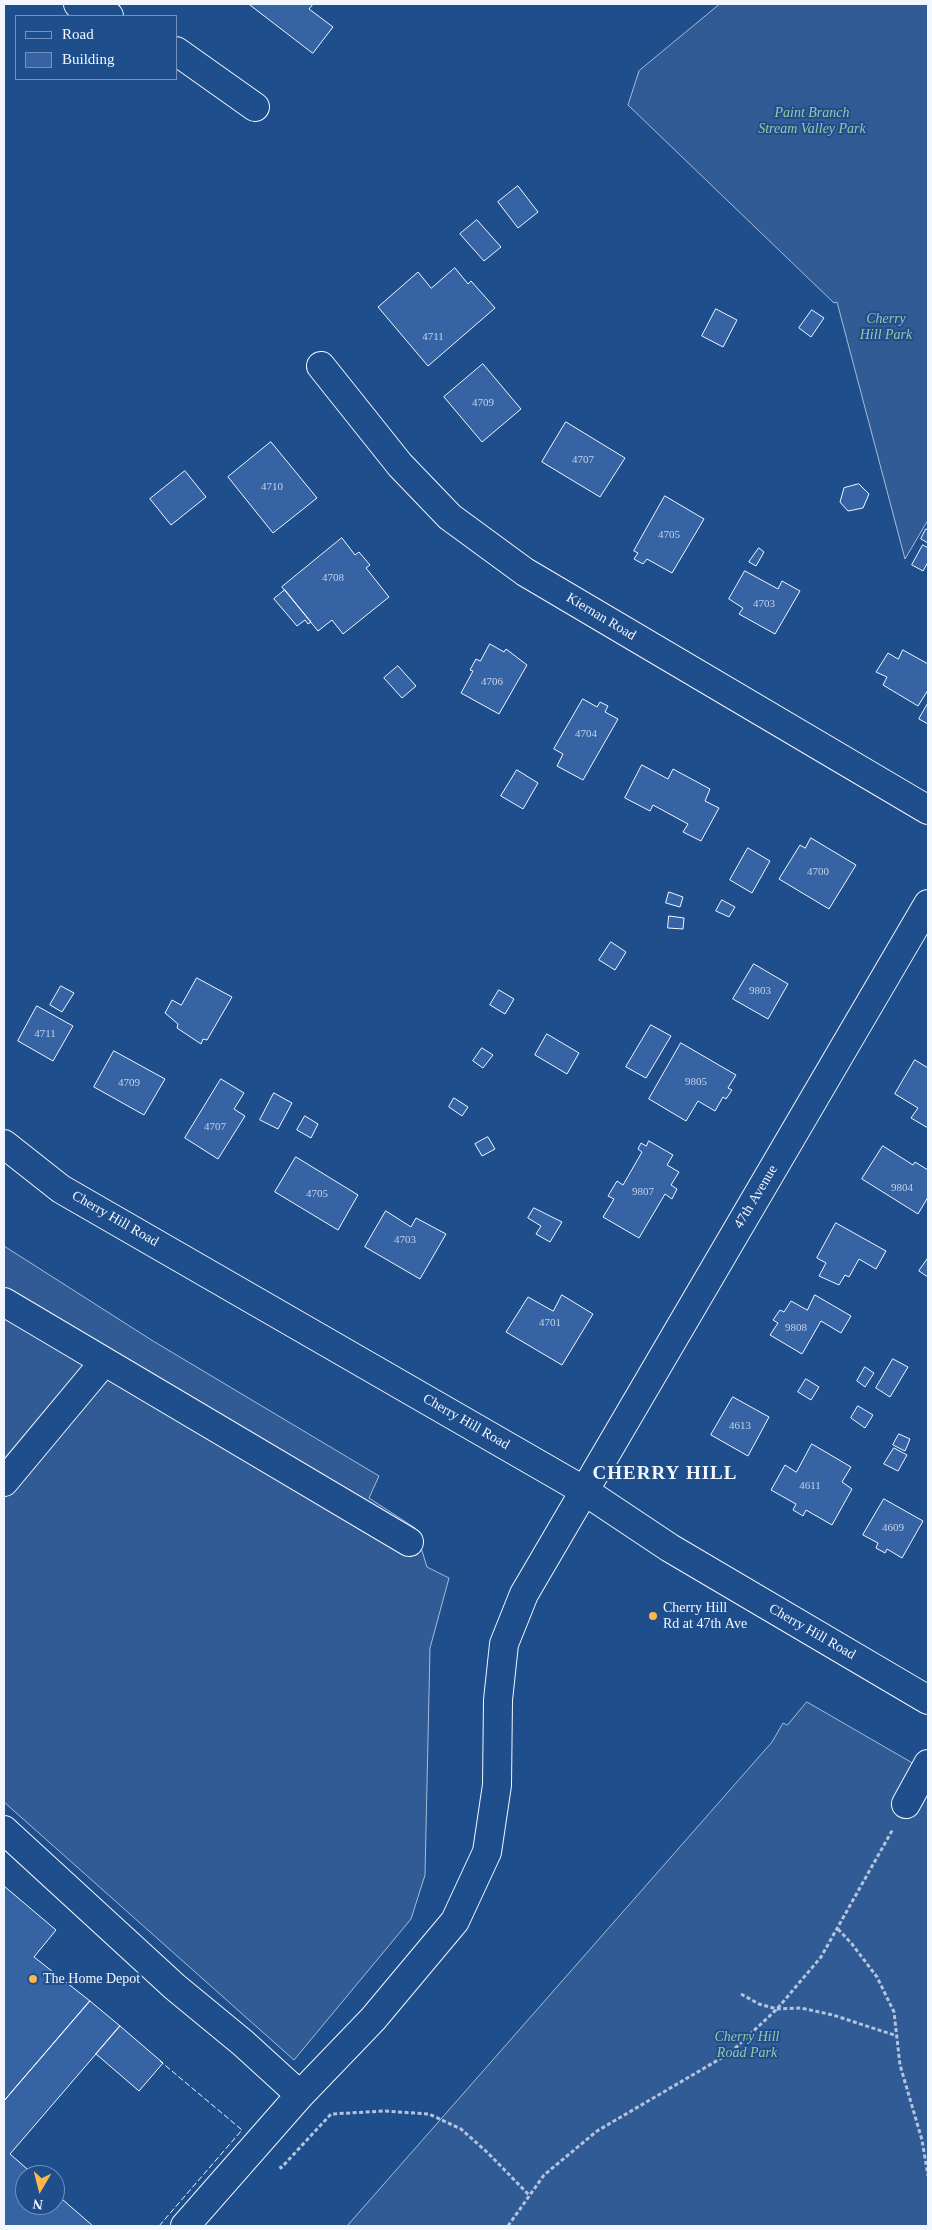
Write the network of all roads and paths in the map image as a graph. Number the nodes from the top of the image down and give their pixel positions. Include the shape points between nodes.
1 (78, 4) edge
2 (106, 15) edge
3 (178, 52) edge
4 (255, 107) dead end
5 (321, 366) dead end
6 (928, 810) edge
7 (928, 904) edge
8 (4, 1144) edge
9 (4, 1302) edge
10 (104, 1362) junction
11 (4, 1482) edge
12 (584, 1490) junction
13 (409, 1542) dead end
14 (928, 1700) edge
15 (928, 1764) edge
16 (906, 1804) joint
17 (4, 1830) edge
18 (838, 1929) junction
19 (741, 1994) dead end
20 (777, 2008) junction
21 (897, 2036) junction
22 (300, 2095) junction
23 (281, 2168) dead end
24 (928, 2176) edge
25 (530, 2196) junction
26 (185, 2226) edge
27 (508, 2226) edge

1 - 2 street
3 - 4 street
5 - 6 street, Kiernan Road via 400,465 450,517 525,572
7 - 12 street, 47th Avenue
8 - 12 street, Cherry Hill Road via 61,1188
9 - 10 street
10 - 11 street
10 - 13 street
12 - 14 street, Cherry Hill Road via 670,1548
12 - 22 street, 47th Avenue via 524,1594 504,1644 498,1700 497,1785 487,1852 455,1921 373,2019
15 - 16 street
16 - 18 path
17 - 22 street
18 - 20 path via 821,1957
18 - 21 path via 876,1977 894,2012
19 - 20 path via 759,2004
20 - 21 path via 802,2008 833,2015
20 - 25 path via 730,2053 597,2131 544,2176
21 - 24 path via 900,2065 922,2140
22 - 26 street, 47th Avenue
23 - 25 path via 331,2114 428,2114 461,2129
25 - 27 path

